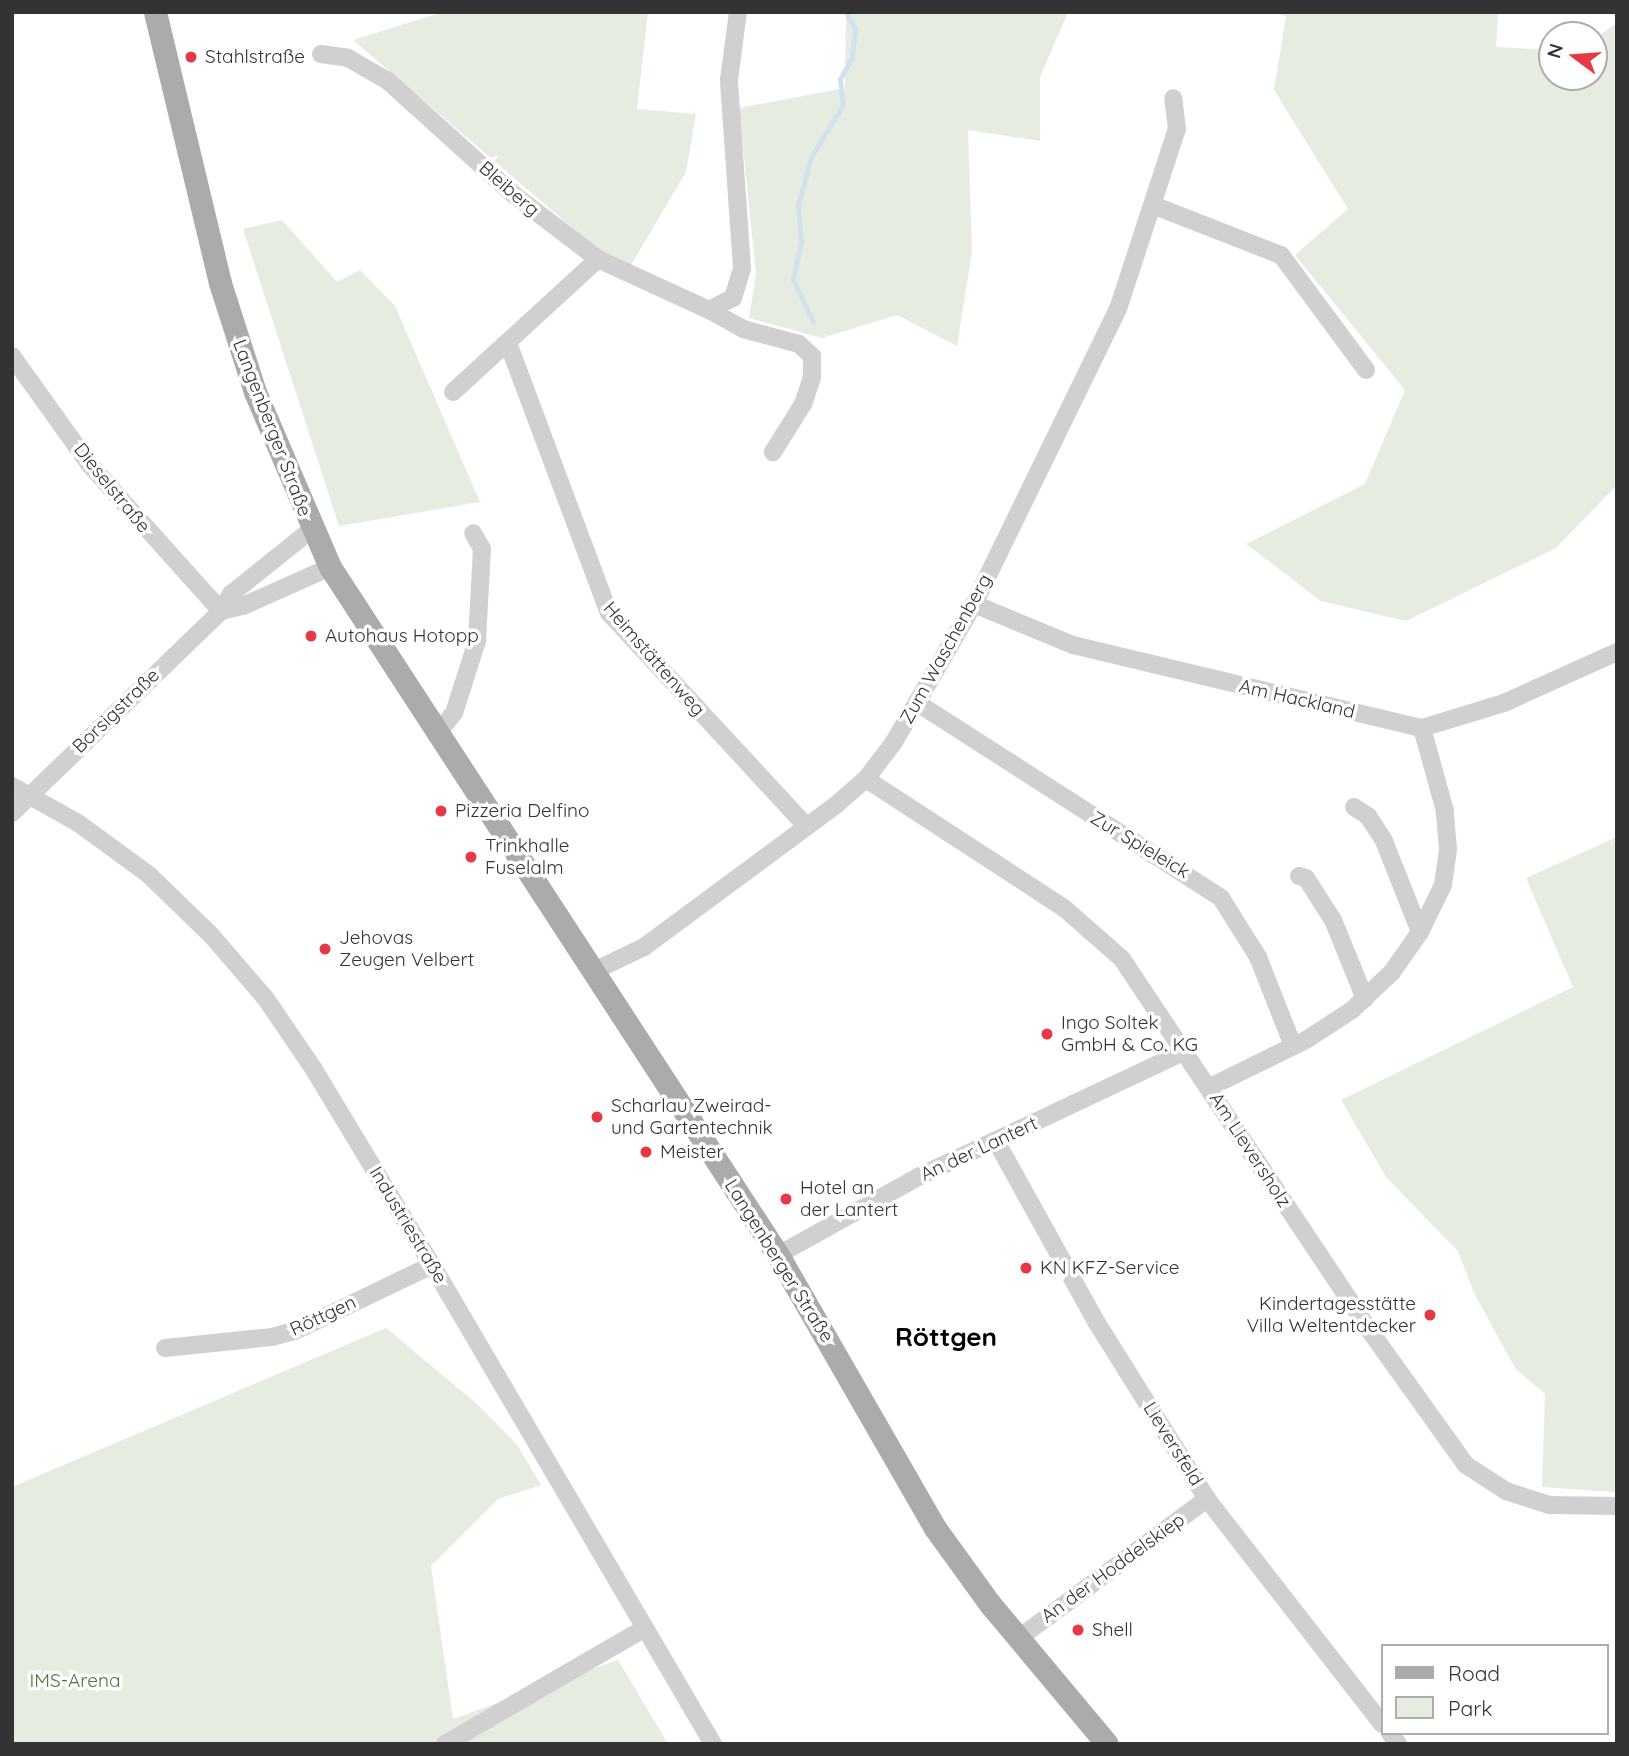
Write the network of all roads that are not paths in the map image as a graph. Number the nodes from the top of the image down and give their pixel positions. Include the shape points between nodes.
1 (155, 12) edge
2 (738, 12) edge
3 (321, 54) dead end
4 (1173, 98) dead end
5 (1155, 206) junction
6 (598, 260) junction
7 (709, 310) junction
8 (508, 342) junction
9 (12, 356) edge
10 (1366, 370) dead end
11 (453, 392) dead end
12 (773, 452) dead end
13 (311, 530) junction
14 (473, 533) dead end
15 (330, 567) junction
16 (974, 604) junction
17 (220, 611) junction
18 (1617, 652) edge
19 (919, 704) junction
20 (1422, 728) junction
21 (436, 735) junction
22 (866, 779) junction
23 (12, 786) edge
24 (31, 794) junction
25 (1354, 807) dead end
26 (12, 813) edge
27 (806, 826) junction
28 (1299, 876) dead end
29 (1420, 932) junction
30 (592, 972) junction
31 (1365, 999) junction
32 (1293, 1046) junction
33 (1184, 1052) junction
34 (1210, 1087) junction
35 (996, 1141) junction
36 (778, 1255) junction
37 (432, 1265) junction
38 (165, 1348) dead end
39 (1207, 1499) junction
40 (1617, 1506) edge
41 (645, 1628) junction
42 (1019, 1638) junction
43 (1380, 1721) edge
44 (445, 1744) edge
45 (713, 1744) edge
46 (1107, 1744) edge

1 - 13 main road, Langenberger Straße via 220,283 255,392
2 - 7 street via 729,80 742,268 733,298
3 - 6 street, Bleiberg via 348,58 388,81 514,195
4 - 5 street, Zum Waschenberg via 1177,129
5 - 10 street via 1281,255
5 - 16 street, Zum Waschenberg via 1118,309
6 - 7 street, Bleiberg
6 - 8 street
7 - 12 street, Bleiberg via 743,329 799,344 812,356 812,377 803,404
8 - 11 street
8 - 27 street, Heimstättenweg via 609,613
9 - 17 street, Dieselstraße via 90,465
13 - 15 main road, Langenberger Straße
13 - 17 street, Borsigstraße via 231,594
14 - 21 street via 482,549 477,641 454,713
15 - 17 street, Borsigstraße via 243,606
15 - 21 main road, Langenberger Straße
16 - 19 street, Zum Waschenberg
16 - 20 street, Am Hackland via 1073,645
17 - 24 street, Borsigstraße
18 - 20 street via 1504,703
19 - 22 street, Zum Waschenberg
19 - 32 street, Zur Spieleick via 1222,898 1258,957
20 - 29 street via 1445,811 1448,849 1443,885
21 - 30 main road, Langenberger Straße
22 - 27 street, Zum Waschenberg
22 - 33 street, Am Lieversholz via 1084,924 1122,959
23 - 24 street, Industriestraße
24 - 26 street, Borsigstraße
24 - 37 street, Industriestraße via 102,838 148,874 238,966 313,1068
25 - 29 street via 1368,816 1384,842
27 - 30 street, Zum Waschenberg via 644,947
28 - 31 street via 1306,878 1332,920
29 - 31 street via 1392,972
30 - 36 main road, Langenberger Straße
31 - 32 street
32 - 34 street
33 - 34 street, Am Lieversholz
33 - 35 street, An der Lantert
34 - 40 street, Am Lieversholz via 1370,1331 1466,1465 1506,1491 1549,1505
35 - 36 street, An der Lantert via 899,1187
35 - 39 street, Lieversfeld via 1097,1323
36 - 42 main road, Langenberger Straße via 935,1528
37 - 38 street, Röttgen via 295,1331 272,1338
37 - 41 street, Industriestraße
39 - 42 street, An der Hoddelskiep
39 - 43 street, Lieversfeld
41 - 44 street
41 - 45 street, Industriestraße
42 - 46 main road, Langenberger Straße

